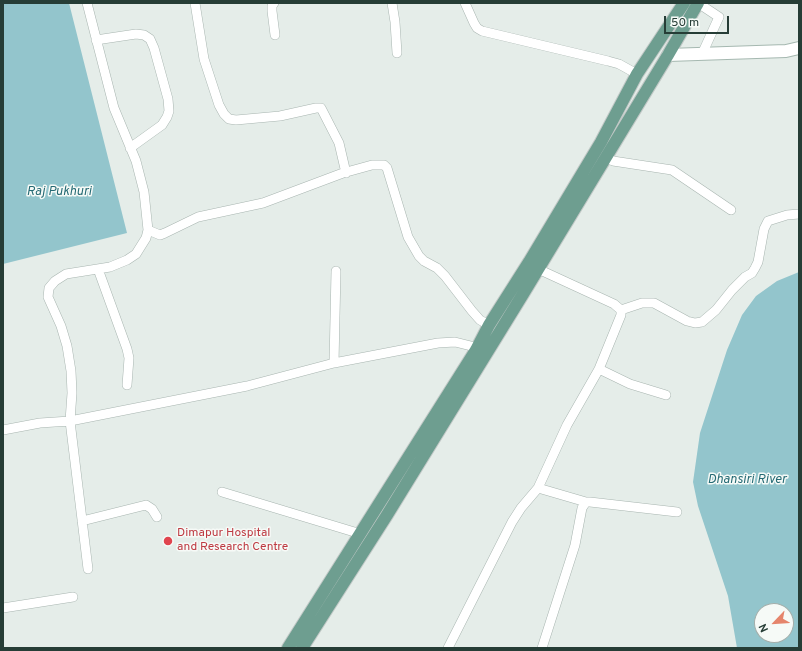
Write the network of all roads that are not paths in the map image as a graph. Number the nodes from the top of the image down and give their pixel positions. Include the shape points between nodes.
1 (87, 3) edge
2 (195, 3) edge
3 (274, 3) edge
4 (392, 3) edge
5 (465, 3) edge
6 (684, 3) edge
7 (698, 3) edge
8 (275, 35) dead end
9 (96, 40) junction
10 (799, 48) edge
11 (397, 53) dead end
12 (702, 54) junction
13 (668, 55) junction
14 (637, 74) junction
15 (130, 148) junction
16 (606, 157) junction
17 (346, 173) junction
18 (731, 210) dead end
19 (799, 214) edge
20 (148, 230) junction
21 (538, 268) junction
22 (98, 269) junction
23 (336, 271) dead end
24 (621, 310) junction
25 (489, 325) junction
26 (476, 350) junction
27 (334, 363) junction
28 (598, 369) junction
29 (127, 385) dead end
30 (666, 395) dead end
31 (70, 421) junction
32 (3, 430) edge
33 (538, 488) junction
34 (222, 492) dead end
35 (586, 502) junction
36 (677, 512) dead end
37 (157, 517) dead end
38 (82, 521) junction
39 (361, 534) junction
40 (88, 569) dead end
41 (73, 597) dead end
42 (3, 608) edge
43 (288, 648) edge
44 (302, 648) edge
45 (448, 648) edge
46 (542, 648) edge

1 - 9 street
2 - 17 street via 204,59 224,114 229,119 236,120 280,116 321,108 339,143
3 - 8 street via 272,11
4 - 11 street
5 - 14 street via 477,28 482,31 619,64
6 - 14 main road
7 - 12 street via 719,17
7 - 13 main road
9 - 15 street via 114,108
9 - 15 street via 144,35 150,39 154,48 168,98 169,111 162,125
10 - 12 street via 786,51
12 - 13 street
13 - 16 main road
14 - 25 main road via 601,142
15 - 20 street via 144,192
16 - 18 street via 613,161 672,170
16 - 21 main road
17 - 20 street via 263,203 198,217 160,235
17 - 25 street via 372,165 384,165 387,168 408,238 418,256 437,268 472,312
19 - 24 street via 787,215 768,222 764,229 758,262 752,273 732,290 709,318 702,322 687,321 654,303 642,303
20 - 22 street via 136,254 110,267
21 - 24 street via 614,304
21 - 44 main road via 387,515
22 - 29 street via 127,349
22 - 31 street via 66,274 55,281 48,293 67,346 72,393
23 - 27 street
24 - 28 street
25 - 26 main road
26 - 27 street via 455,342 438,343
26 - 39 main road
27 - 31 street via 247,386
28 - 30 street via 630,384
28 - 33 street via 567,425
31 - 32 street via 40,423
31 - 38 street
33 - 35 street
33 - 45 street via 512,522
34 - 39 street
35 - 36 street
35 - 46 street via 582,508 575,545
37 - 38 street via 146,505
38 - 40 street
39 - 43 main road
41 - 42 street

